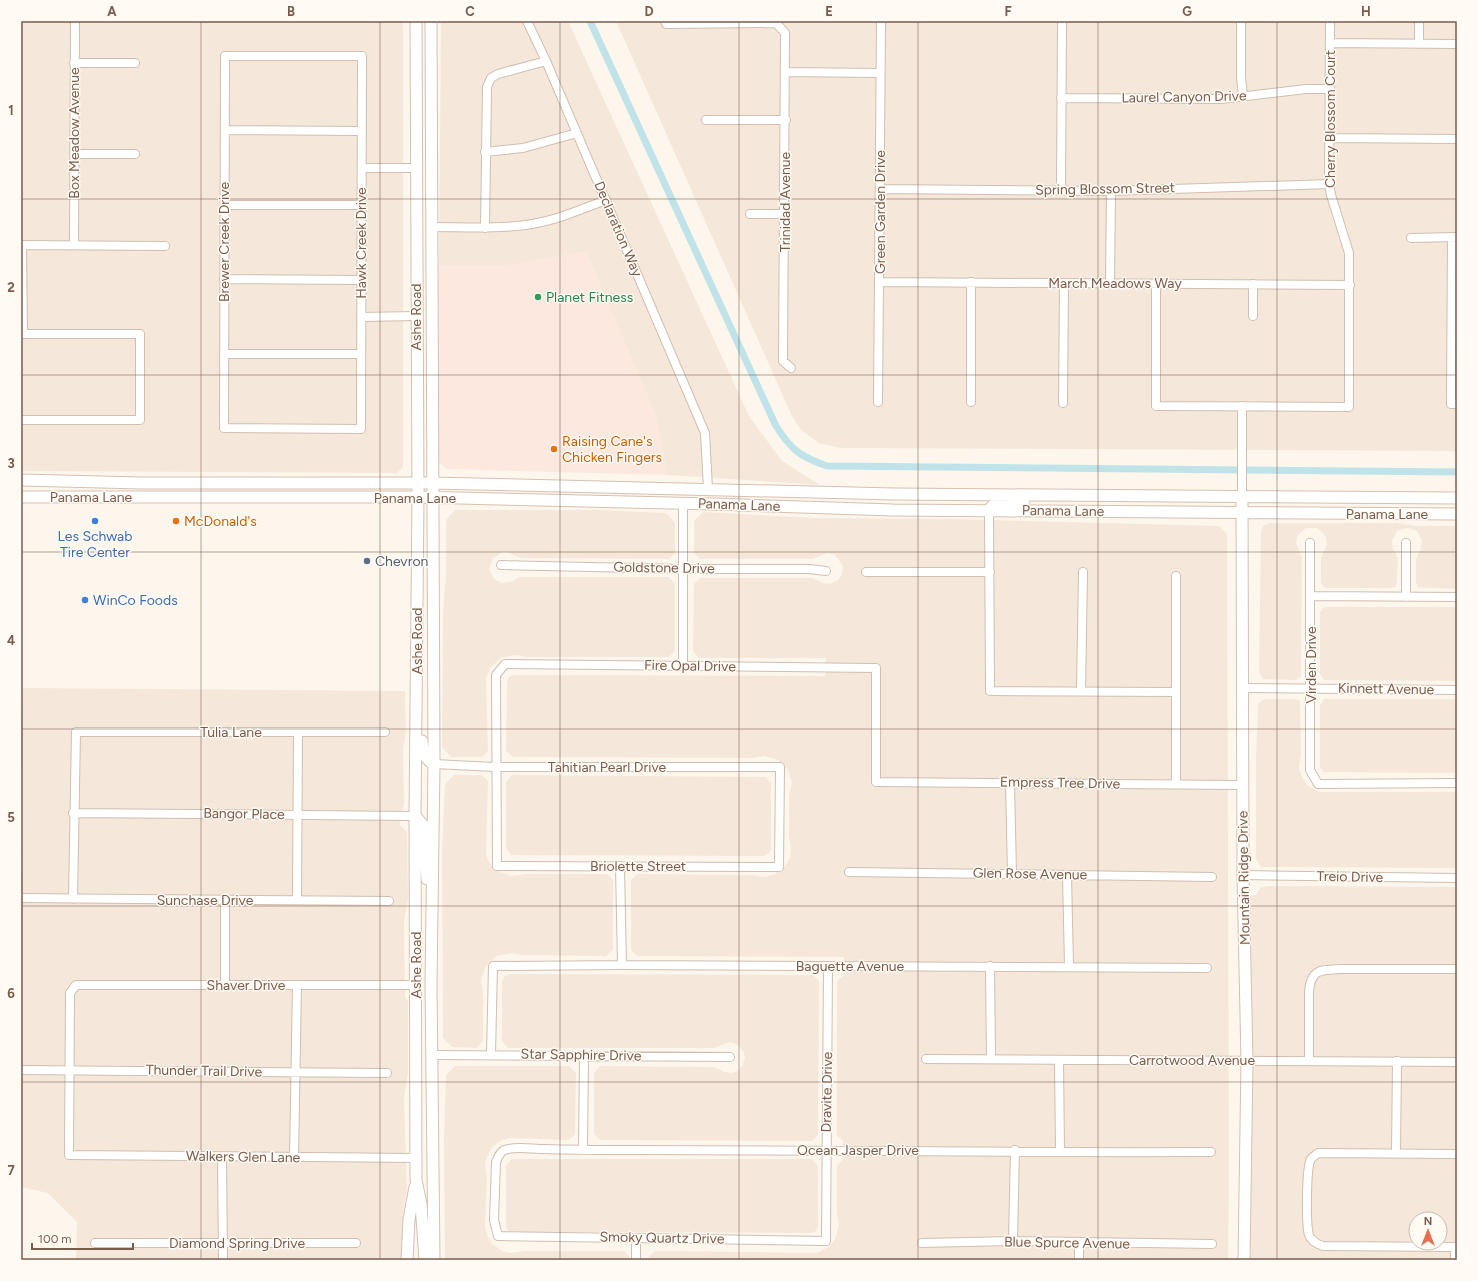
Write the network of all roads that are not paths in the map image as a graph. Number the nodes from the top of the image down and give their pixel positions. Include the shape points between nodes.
1 (75, 21) edge
2 (416, 21) edge
3 (431, 21) edge
4 (527, 21) edge
5 (881, 21) edge
6 (1062, 21) edge
7 (1241, 21) edge
8 (1330, 21) edge
9 (1419, 21) edge
10 (665, 22) edge
11 (1330, 43) junction
12 (1419, 43) junction
13 (1457, 44) edge
14 (225, 56) joint
15 (546, 61) junction
16 (74, 63) junction
17 (135, 63) dead end
18 (786, 72) junction
19 (880, 73) junction
20 (1330, 89) junction
21 (1243, 96) junction
22 (1061, 98) junction
23 (706, 120) dead end
24 (786, 120) junction
25 (225, 130) junction
26 (362, 131) junction
27 (577, 132) junction
28 (1329, 138) junction
29 (1457, 139) edge
30 (485, 152) junction
31 (74, 154) junction
32 (134, 154) dead end
33 (362, 168) junction
34 (415, 168) junction
35 (1329, 184) junction
36 (880, 189) junction
37 (1061, 190) junction
38 (1110, 191) junction
39 (606, 200) junction
40 (224, 205) junction
41 (361, 205) junction
42 (750, 214) dead end
43 (785, 214) junction
44 (432, 226) junction
45 (485, 228) junction
46 (1454, 237) edge
47 (1411, 238) dead end
48 (21, 245) edge
49 (74, 245) junction
50 (165, 246) dead end
51 (224, 279) junction
52 (361, 280) junction
53 (879, 282) junction
54 (972, 282) junction
55 (1064, 283) junction
56 (1110, 283) junction
57 (1156, 283) junction
58 (1253, 284) junction
59 (1350, 285) junction
60 (416, 316) junction
61 (1253, 316) dead end
62 (361, 317) junction
63 (22, 334) edge
64 (224, 354) junction
65 (361, 354) junction
66 (791, 368) dead end
67 (878, 402) dead end
68 (971, 402) dead end
69 (1063, 403) dead end
70 (1454, 404) edge
71 (1242, 406) junction
72 (21, 420) edge
73 (361, 429) joint
74 (21, 480) edge
75 (81, 482) junction
76 (417, 483) junction
77 (433, 483) junction
78 (708, 489) junction
79 (21, 493) edge
80 (1041, 495) junction
81 (21, 497) edge
82 (418, 497) junction
83 (433, 497) junction
84 (1242, 497) junction
85 (1457, 498) edge
86 (683, 503) junction
87 (990, 511) junction
88 (1242, 513) junction
89 (1457, 514) edge
90 (1310, 543) dead end
91 (1406, 543) dead end
92 (501, 565) dead end
93 (683, 569) junction
94 (826, 571) dead end
95 (866, 572) dead end
96 (990, 572) junction
97 (1083, 572) dead end
98 (1176, 576) dead end
99 (1310, 596) junction
100 (1406, 597) junction
101 (1457, 597) edge
102 (417, 625) junction
103 (683, 666) junction
104 (1243, 688) junction
105 (1311, 688) junction
106 (1457, 690) edge
107 (1081, 692) junction
108 (1176, 692) junction
109 (417, 696) junction
110 (433, 696) junction
111 (298, 732) junction
112 (385, 732) dead end
113 (434, 764) junction
114 (495, 767) junction
115 (876, 782) joint
116 (1010, 783) junction
117 (1457, 783) edge
118 (1176, 784) junction
119 (1243, 785) junction
120 (73, 813) junction
121 (297, 815) junction
122 (415, 816) junction
123 (620, 866) junction
124 (779, 867) joint
125 (849, 872) dead end
126 (1012, 874) junction
127 (1067, 875) junction
128 (1243, 875) junction
129 (1212, 876) dead end
130 (1457, 878) edge
131 (21, 898) edge
132 (73, 899) junction
133 (225, 900) junction
134 (297, 900) junction
135 (432, 900) junction
136 (388, 901) dead end
137 (622, 965) junction
138 (990, 966) junction
139 (1069, 966) junction
140 (828, 967) junction
141 (1207, 968) dead end
142 (1457, 969) edge
143 (225, 985) junction
144 (297, 985) junction
145 (416, 985) junction
146 (491, 1054) junction
147 (432, 1055) junction
148 (584, 1055) junction
149 (730, 1057) dead end
150 (926, 1059) dead end
151 (992, 1059) junction
152 (1060, 1060) junction
153 (1309, 1060) junction
154 (1247, 1061) junction
155 (1398, 1061) junction
156 (1457, 1062) edge
157 (21, 1070) edge
158 (70, 1070) junction
159 (296, 1072) junction
160 (387, 1073) dead end
161 (583, 1150) junction
162 (826, 1150) junction
163 (1015, 1150) junction
164 (1060, 1152) junction
165 (1211, 1152) dead end
166 (1396, 1153) junction
167 (1457, 1154) edge
168 (222, 1157) junction
169 (294, 1158) junction
170 (416, 1158) junction
171 (416, 1180) junction
172 (498, 1236) joint
173 (636, 1238) junction
174 (826, 1241) joint
175 (1013, 1241) junction
176 (95, 1243) dead end
177 (223, 1243) junction
178 (356, 1243) dead end
179 (922, 1243) dead end
180 (1079, 1243) junction
181 (1212, 1244) dead end
182 (1456, 1247) edge
183 (223, 1260) edge
184 (407, 1260) edge
185 (425, 1260) edge
186 (434, 1260) edge
187 (636, 1260) edge
188 (1079, 1260) edge
189 (1244, 1260) edge
190 (1455, 1260) edge

1 - 16 street, Box Meadow Avenue
2 - 34 main road, Ashe Road
3 - 44 main road, Ashe Road
4 - 15 street, Declaration Way
5 - 19 street, Green Garden Drive
6 - 22 street
7 - 21 street
8 - 11 street, Cherry Blossom Court
9 - 12 street
10 - 18 street, Trinidad Avenue via 776,23 785,33
11 - 12 street
11 - 20 street, Cherry Blossom Court
12 - 13 street
14 - 25 street, Brewer Creek Drive
14 - 26 street, Hawk Creek Drive via 362,56
15 - 27 street, Declaration Way
15 - 30 street via 498,74 492,78 487,87
16 - 17 street
16 - 31 street, Box Meadow Avenue
18 - 19 street
18 - 24 street, Trinidad Avenue
19 - 36 street, Green Garden Drive
20 - 21 street, Laurel Canyon Drive
20 - 28 street, Cherry Blossom Court
21 - 22 street, Laurel Canyon Drive via 1210,99
22 - 37 street
23 - 24 street
24 - 43 street, Trinidad Avenue
25 - 26 street
25 - 40 street, Brewer Creek Drive
26 - 33 street, Hawk Creek Drive
27 - 30 street via 523,148
27 - 39 street, Declaration Way
28 - 29 street
28 - 35 street, Cherry Blossom Court
30 - 45 street
31 - 32 street
31 - 49 street, Box Meadow Avenue
33 - 34 street
33 - 41 street, Hawk Creek Drive
34 - 60 main road, Ashe Road
35 - 38 street, Spring Blossom Street
35 - 59 street, Cherry Blossom Court via 1349,253
36 - 37 street, Spring Blossom Street
36 - 53 street, Green Garden Drive
37 - 38 street, Spring Blossom Street
38 - 56 street
39 - 45 street via 556,219
39 - 78 street, Declaration Way via 705,433
40 - 41 street
40 - 51 street, Brewer Creek Drive
41 - 52 street, Hawk Creek Drive
42 - 43 street
43 - 66 street, Trinidad Avenue via 784,361
44 - 45 street
44 - 77 main road, Ashe Road
46 - 47 street
46 - 70 street
48 - 49 street
48 - 63 street
49 - 50 street
51 - 52 street
51 - 64 street, Brewer Creek Drive
52 - 62 street, Hawk Creek Drive
53 - 54 street, March Meadows Way
53 - 67 street, Green Garden Drive
54 - 55 street, March Meadows Way
54 - 68 street
55 - 56 street, March Meadows Way
55 - 69 street
56 - 57 street, March Meadows Way
57 - 58 street, March Meadows Way
57 - 71 street via 1156,406
58 - 59 street, March Meadows Way
58 - 61 street
59 - 71 street, Cherry Blossom Court via 1350,407
60 - 62 street
60 - 76 main road, Ashe Road
62 - 65 street, Hawk Creek Drive
63 - 72 street via 140,334 140,420
64 - 65 street
64 - 73 street, Brewer Creek Drive via 224,428
65 - 73 street, Hawk Creek Drive
71 - 84 street
74 - 75 main road, Panama Lane
75 - 76 main road, Panama Lane
75 - 79 main road via 26,488
76 - 77 main road, Panama Lane
76 - 82 main road, Ashe Road
77 - 78 main road, Panama Lane
77 - 83 main road, Ashe Road
78 - 80 main road, Panama Lane
78 - 86 main road
80 - 84 main road, Panama Lane
80 - 87 main road via 1036,502 998,502
81 - 82 main road, Panama Lane
82 - 83 main road, Panama Lane
82 - 102 main road, Ashe Road
83 - 86 main road, Panama Lane
83 - 110 main road, Ashe Road
84 - 85 main road, Panama Lane
84 - 88 main road, Mountain Ridge Drive
86 - 87 main road, Panama Lane
86 - 93 street
87 - 88 main road, Panama Lane
87 - 96 street
88 - 89 main road, Panama Lane
88 - 104 main road, Mountain Ridge Drive
90 - 99 street, Virden Drive
91 - 100 street
92 - 93 street, Goldstone Drive
93 - 94 street, Goldstone Drive via 803,568
93 - 103 street
95 - 96 street
96 - 107 street via 990,691
97 - 107 street
98 - 108 street
99 - 100 street
99 - 105 street, Virden Drive
100 - 101 street
102 - 109 main road, Ashe Road
102 - 110 main road via 423,635 424,683
103 - 114 street, Fire Opal Drive via 505,664 496,675
103 - 115 street, Fire Opal Drive via 876,668
104 - 105 street, Kinnett Avenue
104 - 119 main road, Mountain Ridge Drive
105 - 106 street, Kinnett Avenue
105 - 117 street, Virden Drive via 1310,770 1318,784
107 - 108 street
108 - 118 street
109 - 113 main road via 422,707 423,753 426,759
109 - 122 main road, Ashe Road
110 - 113 main road, Ashe Road
111 - 112 street, Tulia Lane
111 - 120 street, Tulia Lane via 76,732
111 - 121 street
113 - 114 street, Tahitian Pearl Drive
113 - 135 main road, Ashe Road
114 - 123 street, Briolette Street via 497,866
114 - 124 street, Tahitian Pearl Drive via 780,767
115 - 116 street, Empress Tree Drive
116 - 118 street, Empress Tree Drive
116 - 126 street
118 - 119 street, Empress Tree Drive
119 - 128 main road, Mountain Ridge Drive
120 - 121 street, Bangor Place
120 - 132 street
121 - 122 street, Bangor Place
121 - 134 street
122 - 135 main road via 423,825 428,894
122 - 145 main road, Ashe Road
123 - 124 street, Briolette Street
123 - 137 street
125 - 126 street, Glen Rose Avenue
126 - 127 street, Glen Rose Avenue
127 - 129 street, Glen Rose Avenue
127 - 139 street
128 - 130 street, Treio Drive
128 - 154 main road, Mountain Ridge Drive
131 - 132 street, Sunchase Drive
132 - 133 street, Sunchase Drive
133 - 134 street, Sunchase Drive
133 - 143 street
134 - 136 street, Sunchase Drive
135 - 147 main road, Ashe Road
137 - 140 street, Baguette Avenue
137 - 146 street, Baguette Avenue via 493,966
138 - 139 street, Baguette Avenue
138 - 140 street, Baguette Avenue
138 - 151 street
139 - 141 street, Baguette Avenue
140 - 162 street, Dravite Drive
142 - 153 street via 1340,969 1315,972 1310,981 1309,992
143 - 144 street, Shaver Drive
143 - 158 street, Shaver Drive via 76,985 70,993
144 - 145 street, Shaver Drive
144 - 159 street
145 - 170 main road, Ashe Road
146 - 147 street, Star Sapphire Drive
146 - 148 street, Star Sapphire Drive
147 - 186 main road, Ashe Road
148 - 149 street, Star Sapphire Drive
148 - 161 street
150 - 151 street, Carrotwood Avenue
151 - 152 street, Carrotwood Avenue
152 - 154 street, Carrotwood Avenue
152 - 164 street
153 - 154 street, Carrotwood Avenue
153 - 155 street, Carrotwood Avenue
154 - 189 main road, Mountain Ridge Drive
155 - 156 street, Carrotwood Avenue
155 - 166 street
157 - 158 street, Thunder Trail Drive
158 - 159 street, Thunder Trail Drive
158 - 168 street, Walkers Glen Lane via 69,1155
159 - 160 street, Thunder Trail Drive
159 - 169 street
161 - 162 street, Ocean Jasper Drive
161 - 172 street, Ocean Jasper Drive via 517,1148 504,1150 500,1154 496,1162 494,1220
162 - 163 street, Ocean Jasper Drive
162 - 174 street, Dravite Drive
163 - 164 street, Ocean Jasper Drive
163 - 175 street
164 - 165 street, Ocean Jasper Drive
166 - 167 street
166 - 182 street via 1318,1153 1311,1159 1308,1170 1309,1236 1315,1243 1323,1246
168 - 169 street, Walkers Glen Lane
168 - 177 street
169 - 170 street, Walkers Glen Lane
170 - 171 main road, Ashe Road
171 - 184 main road via 409,1219
171 - 185 main road, Ashe Road via 421,1204
172 - 173 street, Smoky Quartz Drive
173 - 174 street, Smoky Quartz Drive
173 - 187 street
175 - 179 street, Blue Spurce Avenue
175 - 180 street, Blue Spurce Avenue
176 - 177 street, Diamond Spring Drive
177 - 178 street, Diamond Spring Drive
177 - 183 street
180 - 181 street, Blue Spurce Avenue
180 - 188 street
182 - 190 street

